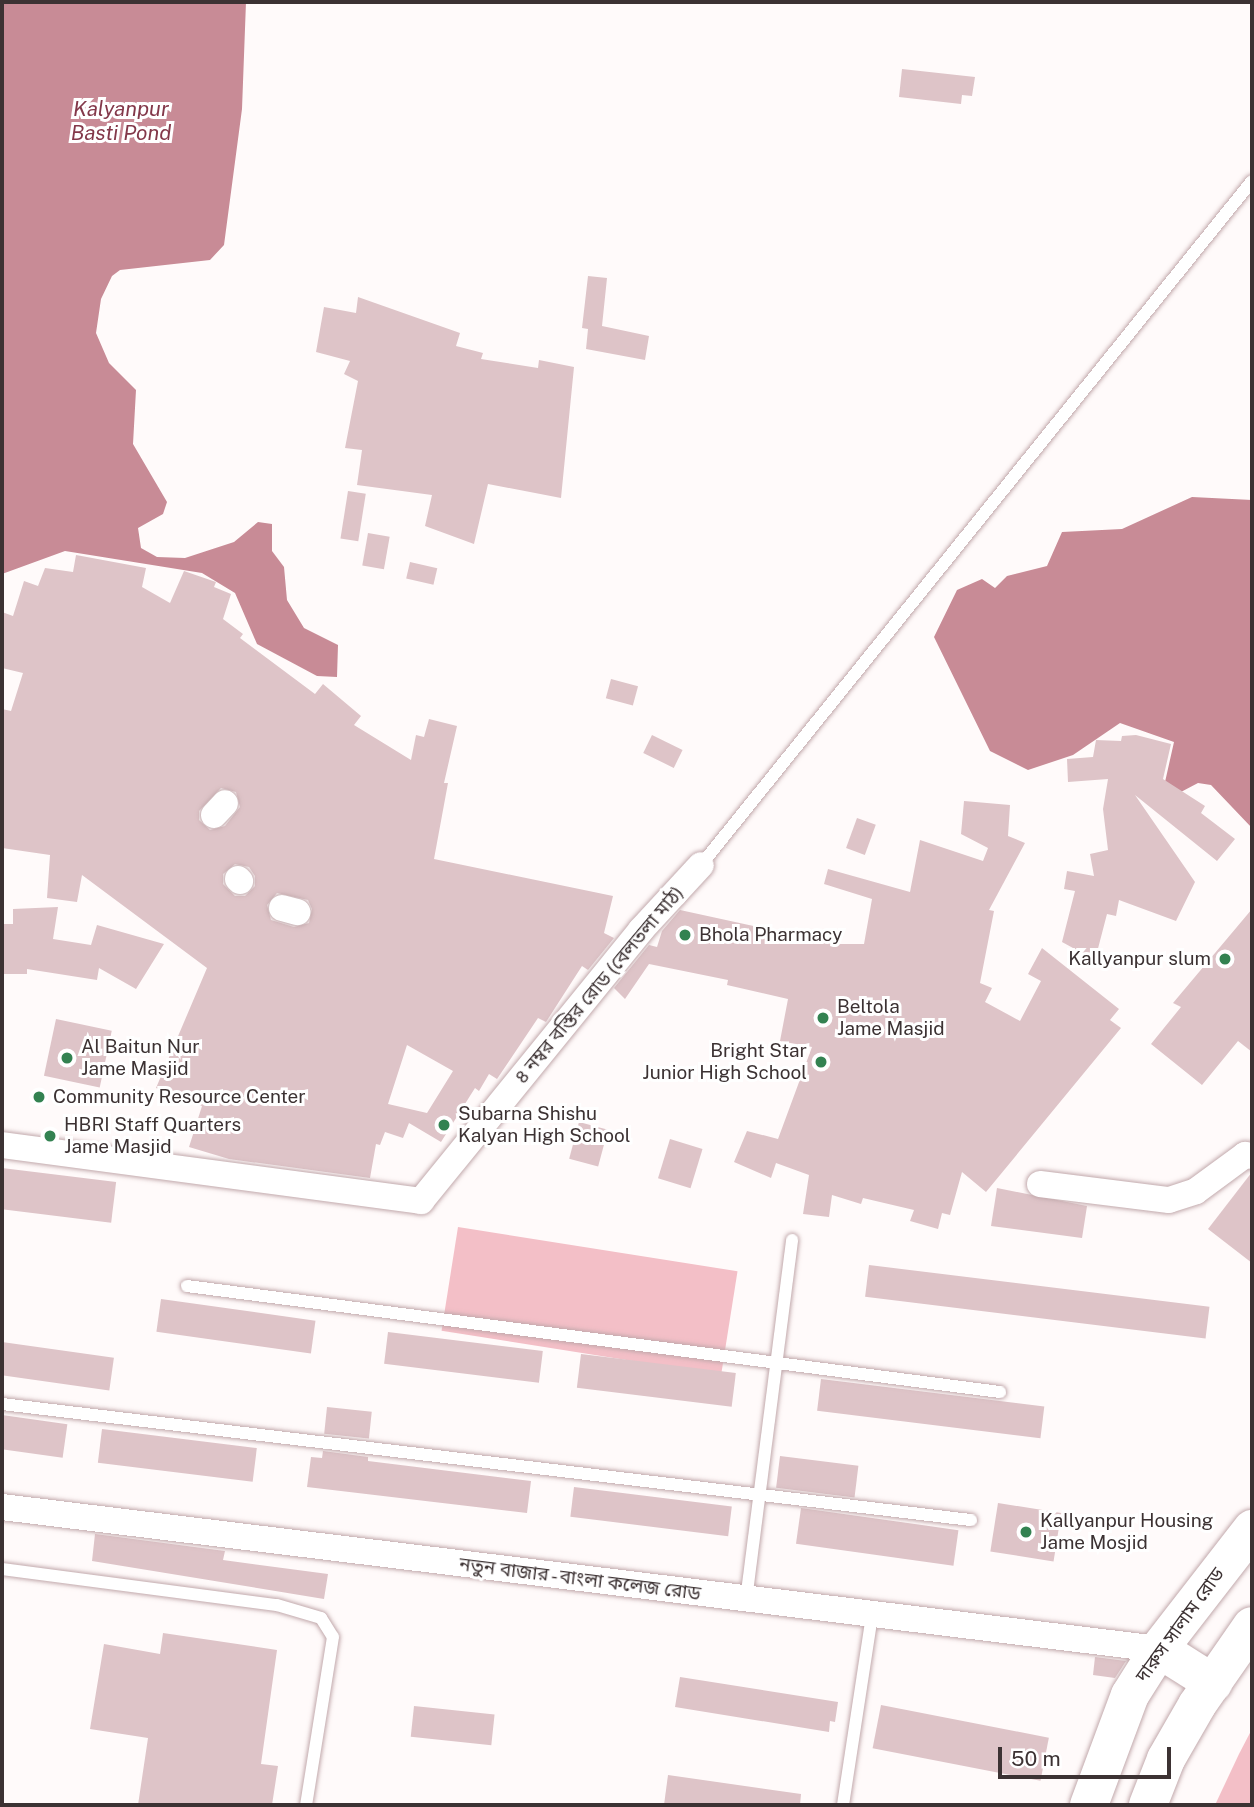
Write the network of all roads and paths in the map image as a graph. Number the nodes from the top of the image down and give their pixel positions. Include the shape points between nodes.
1 (1252, 181) edge
2 (701, 865) joint
3 (2, 1145) edge
4 (1252, 1156) edge
5 (1040, 1184) dead end
6 (792, 1240) dead end
7 (187, 1286) dead end
8 (775, 1360) junction
9 (1000, 1392) dead end
10 (2, 1404) edge
11 (761, 1492) junction
12 (2, 1507) edge
13 (971, 1520) dead end
14 (1252, 1529) edge
15 (2, 1569) edge
16 (746, 1600) junction
17 (872, 1615) junction
18 (1252, 1626) edge
19 (1158, 1649) junction
20 (1213, 1683) junction
21 (306, 1805) edge
22 (843, 1805) edge
23 (1089, 1805) edge
24 (1148, 1805) edge

1 - 2 lane
2 - 3 street, ৪ নম্বর বস্তির রোড (বেলতলা মাঠ) via 641,930 421,1201
4 - 5 street via 1245,1155 1196,1191 1168,1200
6 - 8 lane
7 - 8 lane
8 - 9 lane
8 - 11 lane
10 - 11 lane
11 - 13 lane
11 - 16 lane
12 - 16 street, নতুন বাজার - বাংলা কলেজ রোড
14 - 19 main road, দারুস সালাম রোড
15 - 21 lane via 277,1605 321,1618 333,1637
16 - 17 street, নতুন বাজার - বাংলা কলেজ রোড
17 - 19 street, নতুন বাজার - বাংলা কলেজ রোড
17 - 22 lane
18 - 20 main road
19 - 20 main road
19 - 23 main road, দারুস সালাম রোড via 1130,1695
20 - 24 main road via 1166,1759

